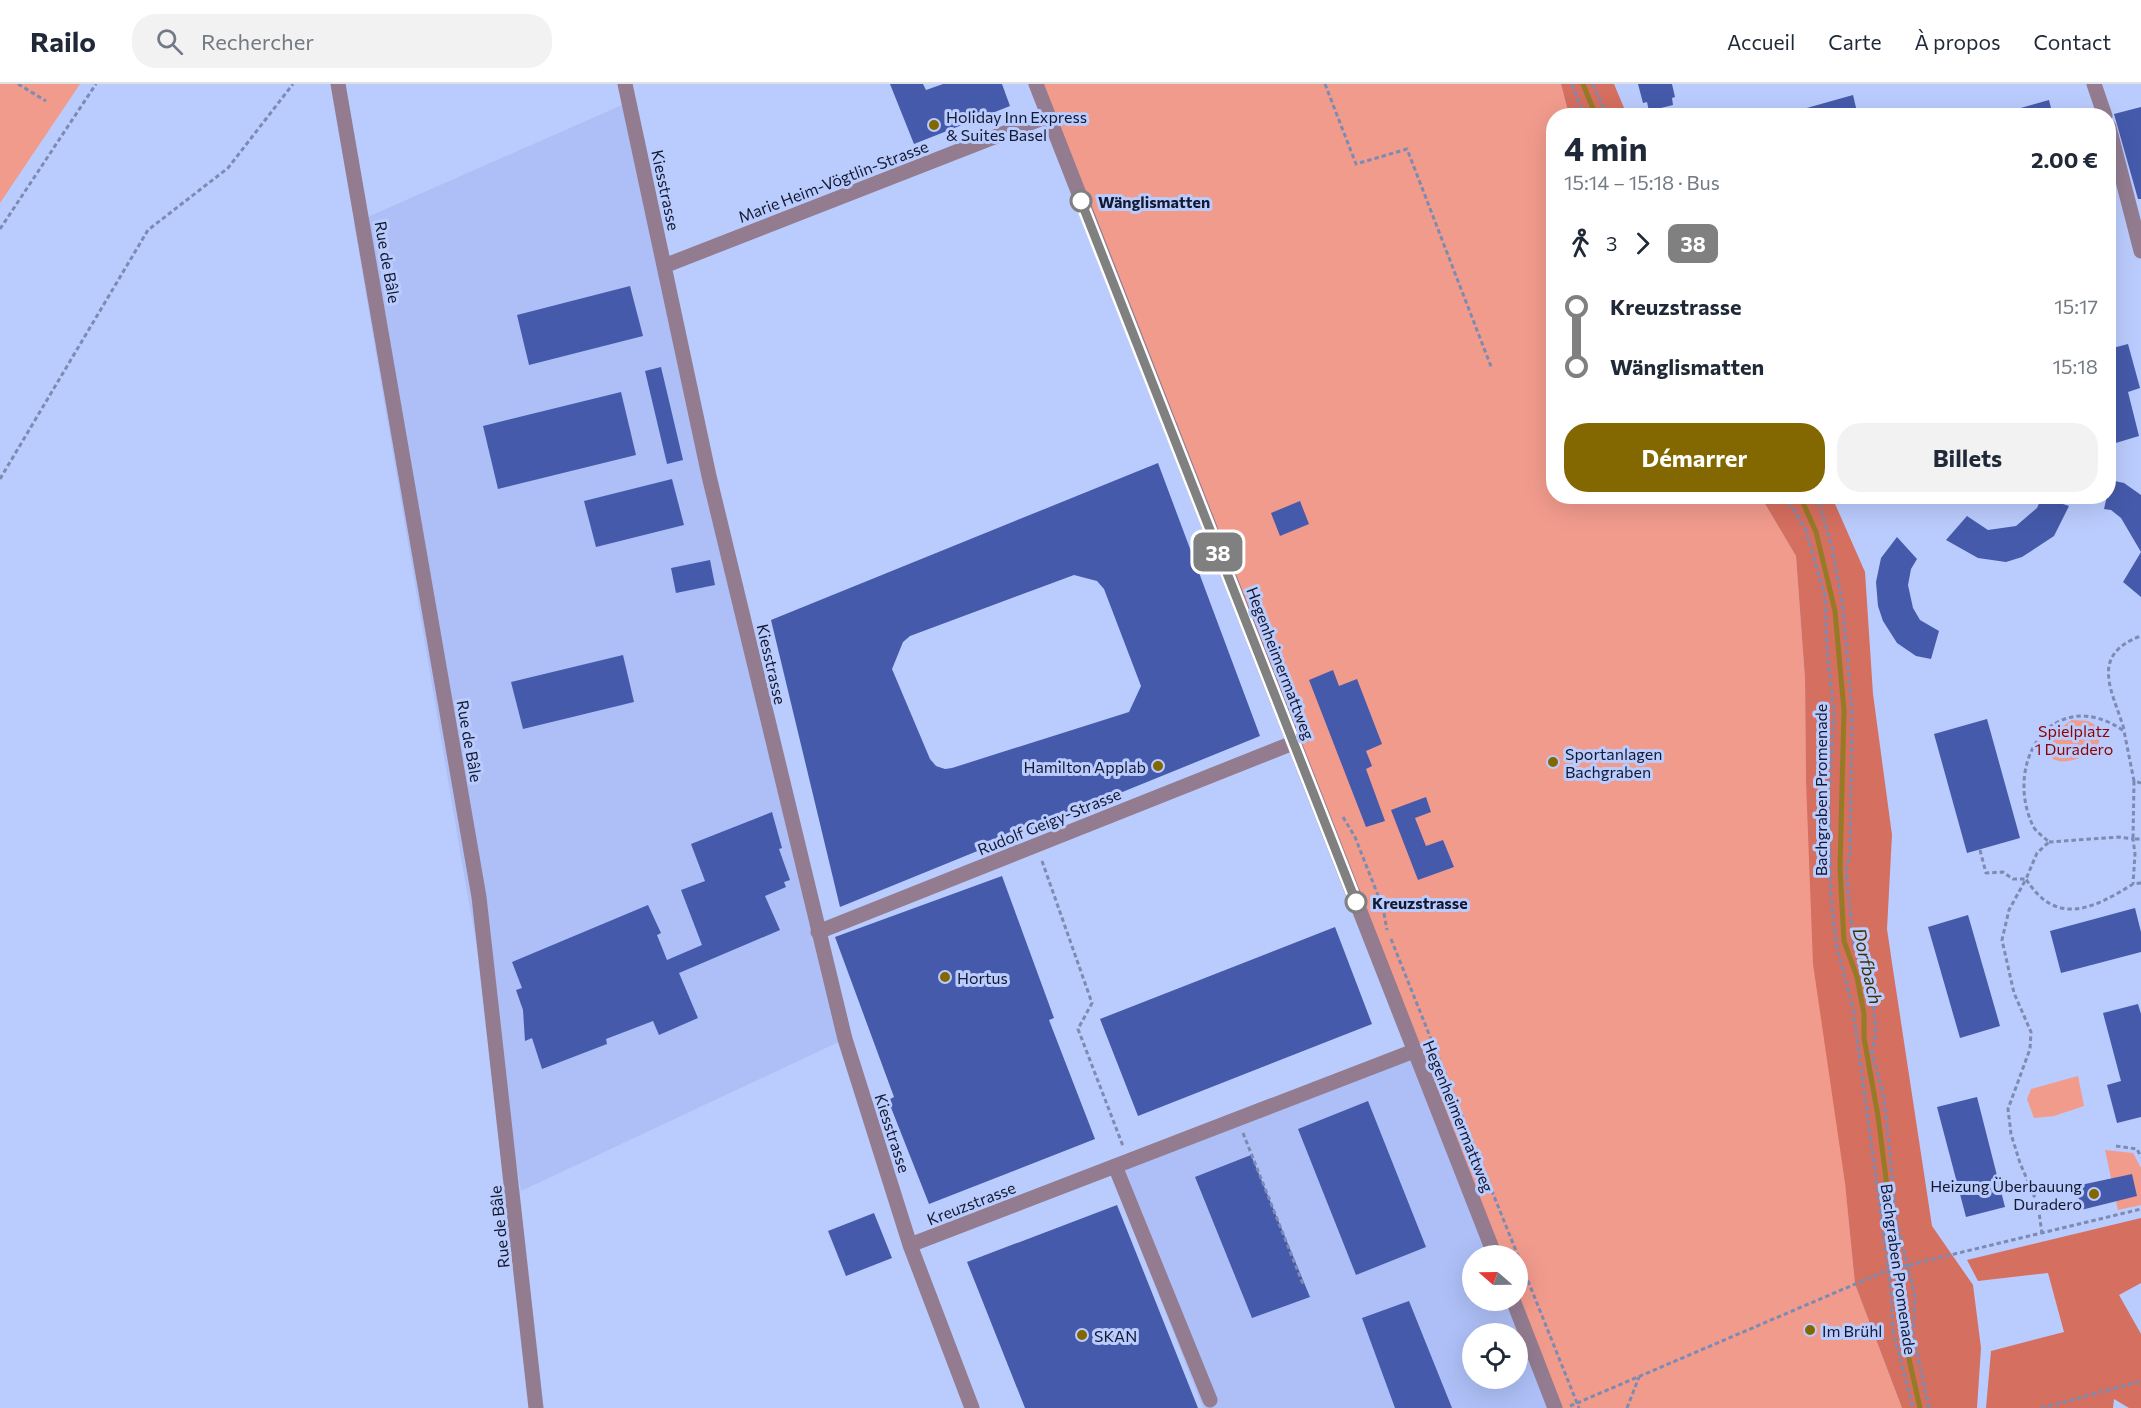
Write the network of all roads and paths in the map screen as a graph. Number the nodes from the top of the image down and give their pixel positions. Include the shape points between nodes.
1 (18, 84) edge
2 (96, 84) edge
3 (293, 84) edge
4 (338, 84) edge
5 (625, 84) edge
6 (1036, 84) edge
7 (1325, 84) edge
8 (1572, 84) edge
9 (1593, 84) edge
10 (2094, 84) edge
11 (46, 101) dead end
12 (1581, 108) edge
13 (1604, 108) edge
14 (2102, 108) edge
15 (1048, 116) junction
16 (2116, 154) edge
17 (0, 229) edge
18 (2141, 251) edge
19 (664, 266) junction
20 (1492, 369) dead end
21 (0, 479) edge
22 (1790, 504) edge
23 (1819, 504) edge
24 (2141, 636) edge
25 (2124, 731) junction
26 (1293, 743) junction
27 (2134, 781) junction
28 (2141, 783) edge
29 (2133, 839) junction
30 (2141, 839) edge
31 (2049, 842) junction
32 (1036, 845) junction
33 (1980, 850) dead end
34 (2026, 879) junction
35 (2141, 883) edge
36 (2133, 884) junction
37 (818, 932) junction
38 (1433, 1044) dead end
39 (1414, 1051) junction
40 (1237, 1118) junction
41 (2116, 1146) dead end
42 (2141, 1157) edge
43 (1122, 1163) junction
44 (2141, 1209) edge
45 (2042, 1234) junction
46 (910, 1245) junction
47 (1491, 1245) edge
48 (1908, 1264) junction
49 (1888, 1270) junction
50 (1303, 1284) dead end
51 (1517, 1311) edge
52 (1639, 1377) junction
53 (2141, 1381) edge
54 (1210, 1400) dead end
55 (1577, 1403) junction
56 (536, 1408) edge
57 (972, 1408) edge
58 (1555, 1408) edge
59 (1566, 1408) edge
60 (1579, 1408) edge
61 (1627, 1408) edge
62 (1913, 1408) edge
63 (1929, 1408) edge
64 (2041, 1408) edge

1 - 11 path
2 - 17 path
3 - 21 path via 228,168 148,230
4 - 56 street, Rue de Bâle via 479,897
5 - 19 street, Kiesstrasse
6 - 15 street, Hegenheimermattweg
7 - 20 path via 1356,164 1407,149
8 - 12 path
9 - 13 path
10 - 14 street
15 - 19 street, Marie Heim-Vögtlin-Strasse
15 - 26 street, Hegenheimermattweg
16 - 18 street
19 - 37 street, Kiesstrasse
22 - 49 path, Bachgraben Promenade via 1805,528 1825,596 1834,712 1829,794 1831,902 1837,948 1853,1009
23 - 48 path, Bachgraben Promenade via 1843,608 1852,710 1850,854 1846,872 1854,945 1871,983 1876,1032 1872,1053 1884,1097 1897,1223
24 - 25 path via 2114,650 2108,666 2110,690
25 - 27 path
25 - 31 path via 2110,721 2076,715 2048,728 2033,744 2024,765 2025,793 2034,827
26 - 32 street, Rudolf Geigy-Strasse
26 - 39 street, Hegenheimermattweg
27 - 28 path
27 - 29 path
29 - 30 path
29 - 31 path
29 - 36 path
31 - 34 path via 2037,853
32 - 37 street, Rudolf Geigy-Strasse
32 - 43 path via 1092,1003 1078,1029
33 - 34 path via 1986,873 2003,872 2013,879
34 - 36 path via 2050,905 2074,910 2088,908
34 - 45 path via 2008,910 2002,940 2014,993 2031,1032 2030,1049 2008,1109 2014,1144 2038,1205
35 - 36 path
37 - 46 street, Kiesstrasse via 845,1039
38 - 55 path
39 - 40 street, Kreuzstrasse
39 - 47 street, Hegenheimermattweg
40 - 43 street, Kreuzstrasse
40 - 50 path
41 - 42 path via 2137,1149
43 - 46 street, Kreuzstrasse
43 - 54 street
44 - 45 path
45 - 48 path
46 - 57 street, Kiesstrasse
48 - 49 path
48 - 63 path, Bachgraben Promenade via 1914,1296 1913,1334
49 - 52 path
49 - 62 path, Bachgraben Promenade via 1893,1331
51 - 58 street
52 - 55 path
52 - 61 path
53 - 64 path
55 - 59 path
55 - 60 path

